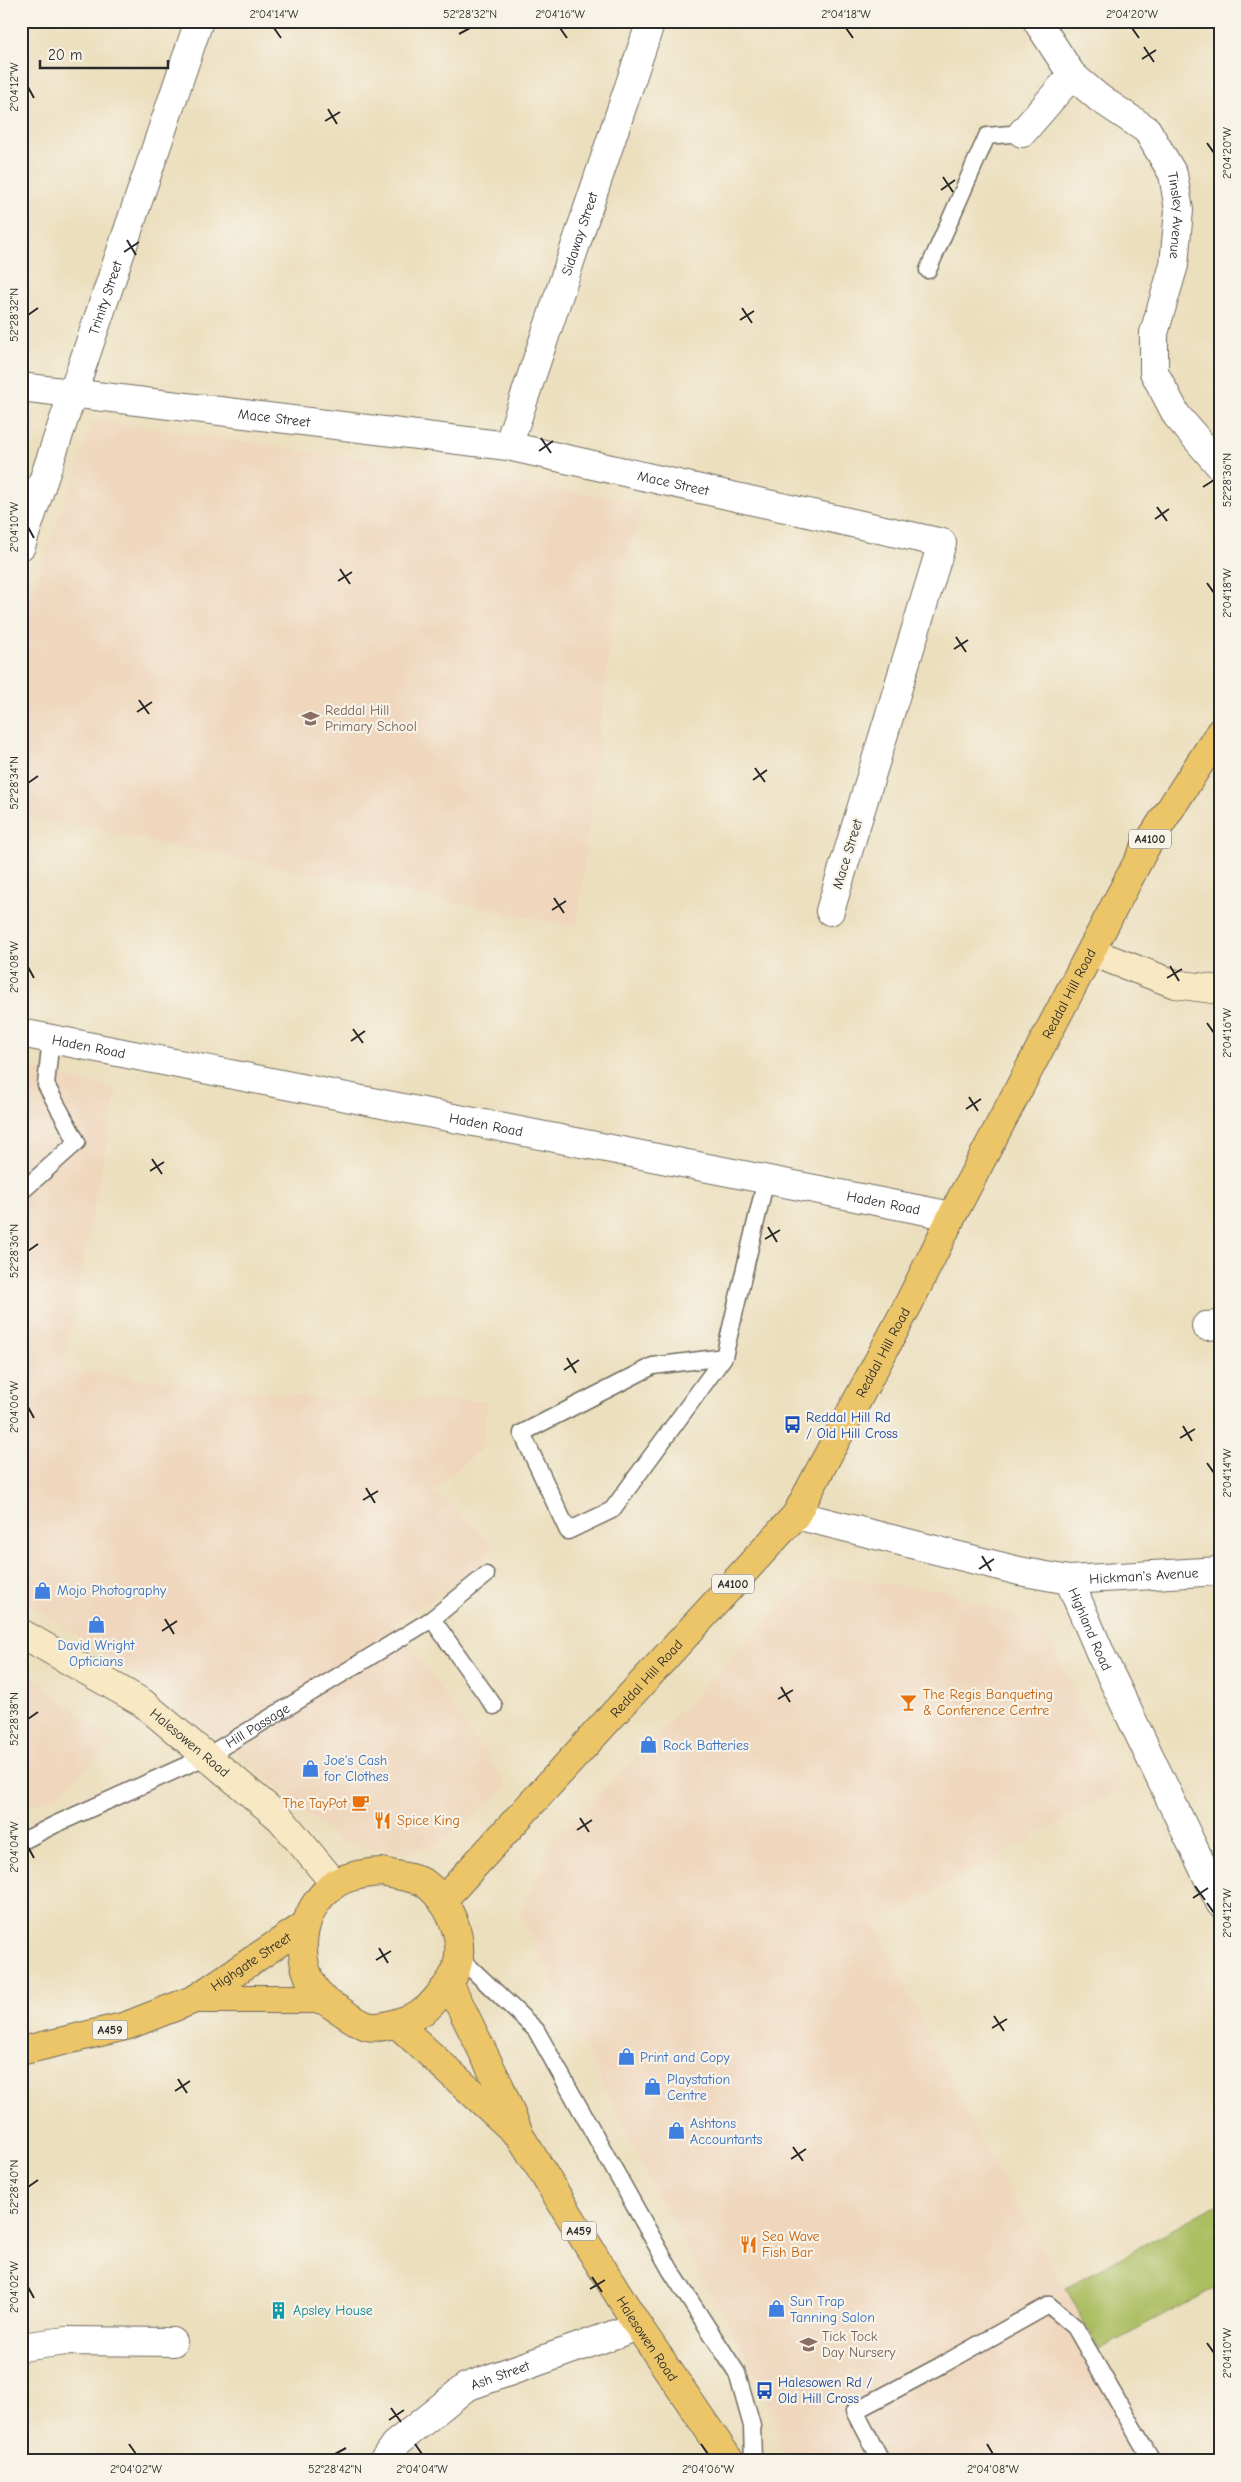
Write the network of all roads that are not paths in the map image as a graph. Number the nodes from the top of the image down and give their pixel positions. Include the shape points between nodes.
1 (199, 21) edge
2 (650, 21) edge
3 (1037, 21) edge
4 (1072, 76) junction
5 (1022, 133) joint
6 (928, 270) dead end
7 (21, 387) edge
8 (72, 395) junction
9 (508, 446) junction
10 (1220, 466) edge
11 (21, 546) edge
12 (1220, 732) edge
13 (830, 911) dead end
14 (1091, 952) junction
15 (1220, 990) edge
16 (21, 1032) edge
17 (51, 1038) junction
18 (766, 1179) junction
19 (21, 1192) edge
20 (952, 1216) junction
21 (724, 1357) junction
22 (796, 1515) junction
23 (1220, 1571) edge
24 (486, 1575) dead end
25 (1069, 1580) junction
26 (432, 1619) junction
27 (21, 1633) edge
28 (494, 1706) dead end
29 (207, 1756) junction
30 (21, 1842) edge
31 (335, 1884) junction
32 (442, 1901) junction
33 (1220, 1903) edge
34 (304, 1925) junction
35 (460, 1958) junction
36 (449, 1984) junction
37 (195, 1999) junction
38 (322, 1999) junction
39 (398, 2024) junction
40 (21, 2051) edge
41 (520, 2136) junction
42 (638, 2326) junction
43 (173, 2342) dead end
44 (21, 2347) edge
45 (383, 2461) edge
46 (730, 2461) edge
47 (753, 2461) edge
48 (881, 2461) edge
49 (1152, 2461) edge

1 - 8 street, Trinity Street
2 - 9 street, Sidaway Street
3 - 4 street, Tinsley Avenue
4 - 5 street
4 - 10 street, Tinsley Avenue via 1147,130 1173,174 1179,210 1174,265 1154,333 1154,372 1177,416
5 - 6 lane via 987,136
7 - 8 street, Mace Street
8 - 9 street, Mace Street
8 - 11 street, Trinity Street
9 - 13 street, Mace Street via 942,543
12 - 14 main road, Reddal Hill Road / A4100 via 1145,848
14 - 15 street via 1175,984
14 - 20 main road, Reddal Hill Road / A4100
16 - 17 street, Haden Road
17 - 18 street, Haden Road
17 - 19 lane via 46,1085 77,1142
18 - 20 street, Haden Road
18 - 21 lane
20 - 22 main road, Reddal Hill Road / A4100
21 - 21 lane via 612,1510 568,1531 522,1432 653,1366
22 - 25 street, Highland Road via 1019,1571
22 - 32 main road, Reddal Hill Road / A4100
23 - 25 street, Hickman's Avenue
24 - 26 lane, Hill Passage
25 - 33 street, Highland Road via 1102,1657
26 - 28 lane
26 - 29 lane, Hill Passage
27 - 29 street, Halesowen Road via 143,1704
29 - 30 lane, Hill Passage
29 - 31 street, Halesowen Road via 280,1818
31 - 32 main road via 359,1874 382,1872 425,1883
31 - 34 main road via 313,1907
32 - 35 main road via 457,1927
34 - 37 main road, Highgate Street / A459
34 - 38 main road via 302,1951 308,1977
35 - 36 main road
35 - 47 lane via 536,2030 671,2271 737,2373 752,2426
36 - 39 main road via 426,2010
36 - 41 main road, Halesowen Road / A459 via 500,2087
37 - 38 main road, Highgate Street / A459
37 - 40 main road, Highgate Street / A459 via 126,2026
38 - 39 main road via 368,2026
39 - 41 main road, Halesowen Road / A459
41 - 42 main road, Halesowen Road / A459
42 - 45 street, Ash Street via 466,2387 394,2445
42 - 46 main road, Halesowen Road / A459
43 - 44 street via 66,2341
48 - 49 lane via 855,2411 1050,2305 1076,2327

